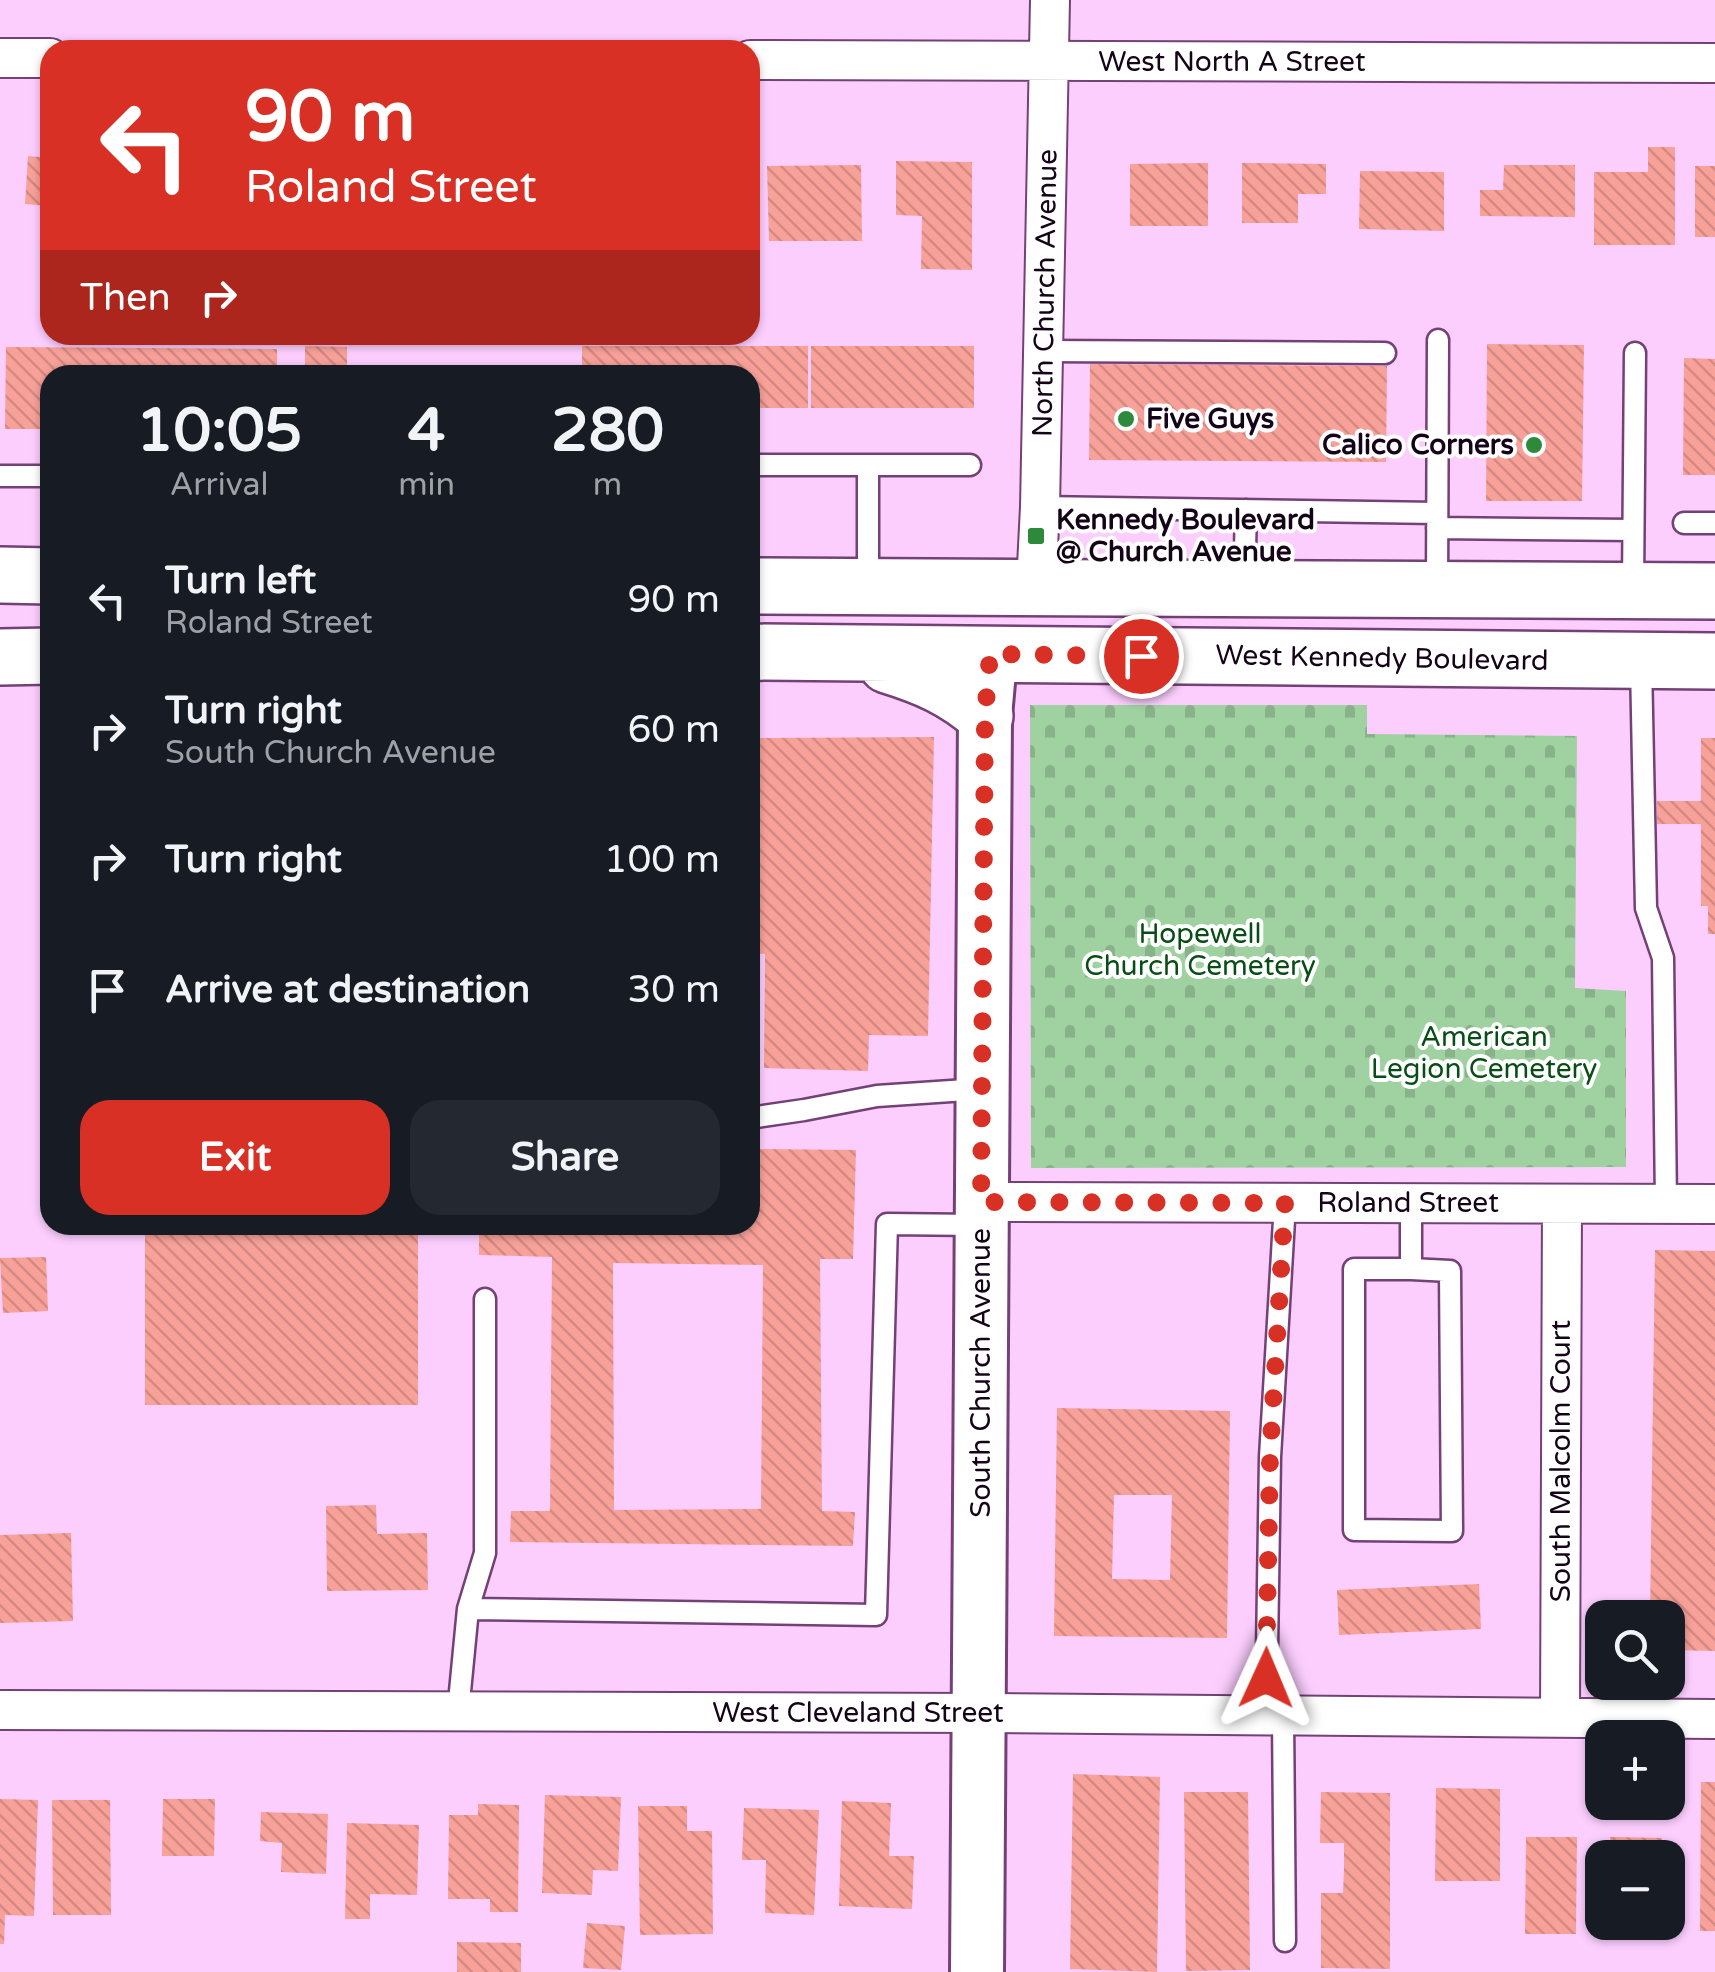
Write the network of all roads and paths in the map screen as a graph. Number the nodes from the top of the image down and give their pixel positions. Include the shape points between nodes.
1 (1050, 0) edge
2 (0, 58) edge
3 (40, 58) edge
4 (760, 60) edge
5 (1050, 61) junction
6 (1715, 63) edge
7 (1438, 340) dead end
8 (1043, 350) junction
9 (1385, 354) dead end
10 (1635, 354) dead end
11 (760, 465) edge
12 (868, 465) junction
13 (970, 465) dead end
14 (0, 476) edge
15 (40, 476) edge
16 (1040, 507) junction
17 (1246, 510) junction
18 (1438, 520) junction
19 (1684, 523) dead end
20 (1715, 523) edge
21 (1633, 530) junction
22 (0, 575) edge
23 (40, 576) edge
24 (760, 586) edge
25 (868, 586) junction
26 (1036, 586) junction
27 (1244, 588) junction
28 (1438, 590) junction
29 (1715, 591) edge
30 (1632, 592) junction
31 (760, 626) edge
32 (760, 652) edge
33 (840, 654) junction
34 (990, 654) junction
35 (40, 656) edge
36 (0, 657) edge
37 (1641, 660) junction
38 (1715, 661) edge
39 (985, 716) junction
40 (982, 1089) junction
41 (760, 1117) edge
42 (1285, 1203) junction
43 (1411, 1204) junction
44 (1562, 1204) junction
45 (1666, 1204) junction
46 (1715, 1204) edge
47 (981, 1213) junction
48 (1411, 1269) junction
49 (485, 1299) dead end
50 (468, 1608) junction
51 (0, 1710) edge
52 (458, 1712) junction
53 (980, 1713) junction
54 (1274, 1716) junction
55 (1560, 1717) junction
56 (1715, 1719) edge
57 (1285, 1941) dead end
58 (978, 1972) edge

1 - 5 street, North Church Avenue
2 - 3 street
4 - 5 street, West North A Street
5 - 6 street, West North A Street
5 - 8 street, North Church Avenue
7 - 18 lane
8 - 9 lane
8 - 16 street, North Church Avenue
10 - 21 lane
11 - 12 lane
12 - 13 lane
12 - 25 lane
14 - 15 lane
16 - 17 lane
16 - 26 street, North Church Avenue
17 - 18 lane
17 - 27 lane
18 - 21 lane
18 - 28 lane
19 - 20 lane
21 - 30 lane
22 - 23 main road
24 - 25 main road
25 - 26 main road
26 - 27 main road
26 - 31 main road via 1016,616 990,622
27 - 28 main road
28 - 30 main road
29 - 30 main road
32 - 33 main road, West Kennedy Boulevard
33 - 34 main road, West Kennedy Boulevard
33 - 39 main road via 942,684
34 - 37 main road, West Kennedy Boulevard
34 - 39 street, South Church Avenue
35 - 36 main road
37 - 38 main road, West Kennedy Boulevard
37 - 45 lane via 1646,908 1662,958
39 - 40 street, South Church Avenue
40 - 41 lane via 877,1096
40 - 47 street, South Church Avenue
42 - 43 street, Roland Street
42 - 47 street, Roland Street
42 - 54 lane via 1270,1456
43 - 44 street, Roland Street
43 - 48 lane
44 - 45 street, Roland Street
44 - 55 street, South Malcolm Court
45 - 46 street, Roland Street
47 - 50 lane via 887,1224 876,1614
47 - 53 street, South Church Avenue
48 - 48 lane via 1354,1269 1354,1530 1452,1531 1450,1270
49 - 50 lane via 485,1553
50 - 52 lane
51 - 52 street, West Cleveland Street
52 - 53 street, West Cleveland Street
53 - 54 street, West Cleveland Street
53 - 58 street, South Church Avenue
54 - 55 street, West Cleveland Street
54 - 57 lane
55 - 56 street, West Cleveland Street

